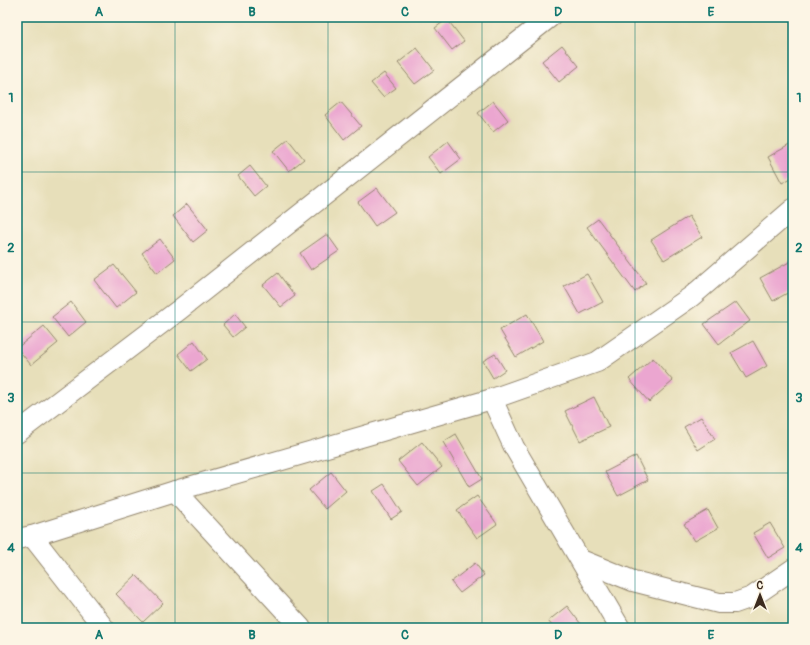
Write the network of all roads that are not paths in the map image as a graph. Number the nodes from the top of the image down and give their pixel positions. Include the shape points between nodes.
1 (550, 17) edge
2 (793, 209) edge
3 (492, 398) junction
4 (17, 433) edge
5 (175, 491) junction
6 (25, 538) edge
7 (581, 560) junction
8 (793, 569) edge
9 (104, 628) edge
10 (301, 628) edge
11 (620, 628) edge

1 - 4 street via 179,310
2 - 3 street via 692,296 597,362
3 - 5 street
3 - 7 street via 514,447
5 - 6 street
5 - 10 street
6 - 9 street
7 - 8 street via 633,581 718,603 735,603 752,596
7 - 11 street

